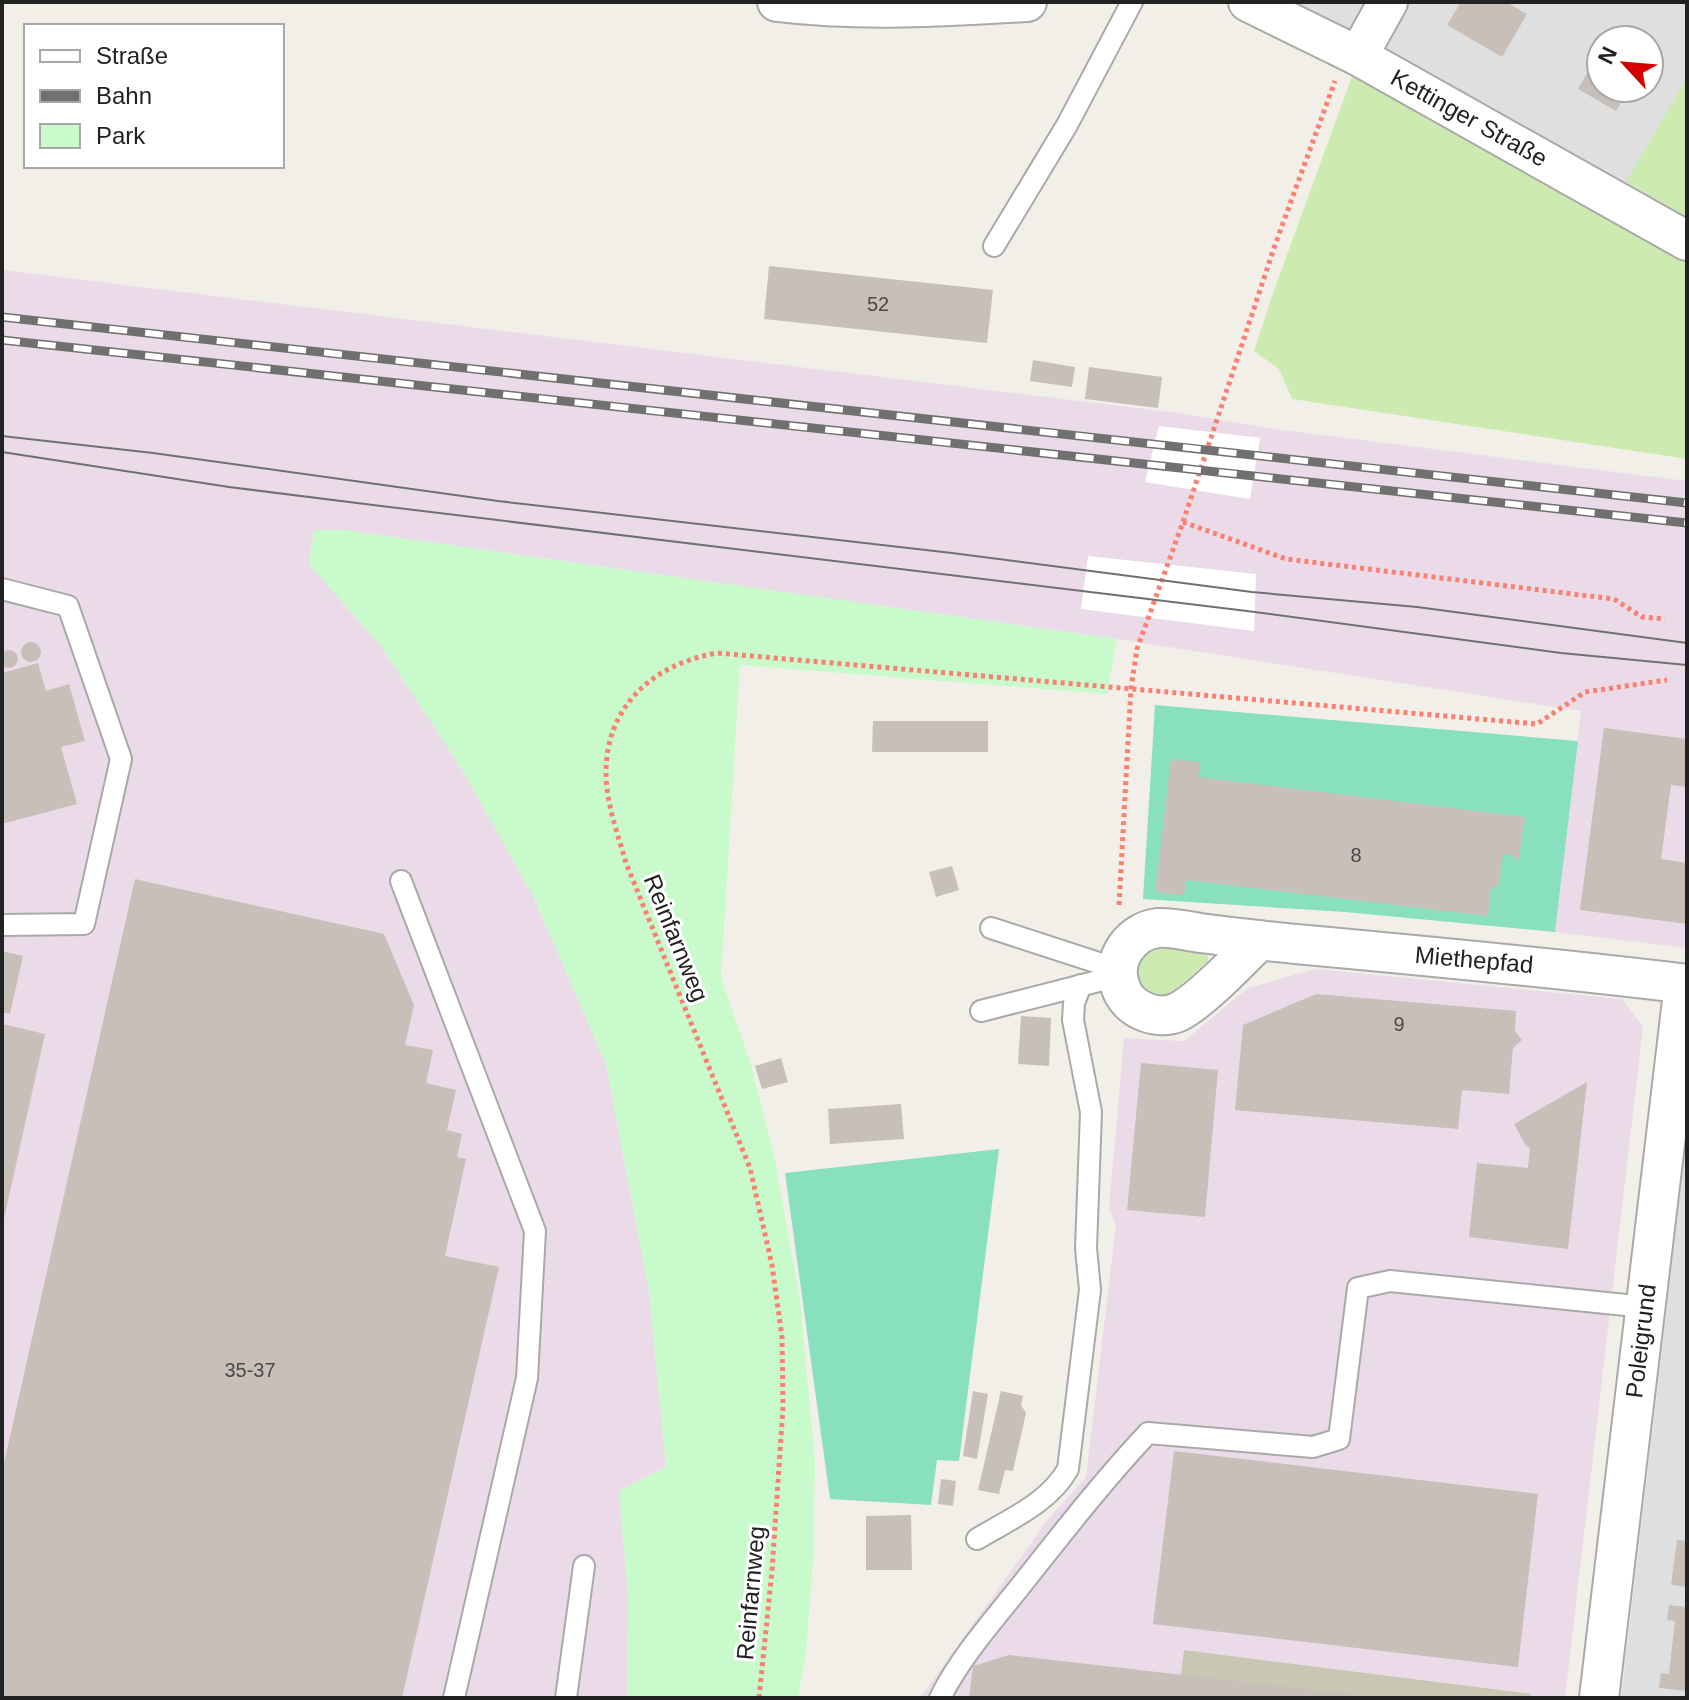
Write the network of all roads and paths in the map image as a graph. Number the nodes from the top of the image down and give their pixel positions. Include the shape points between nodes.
1 (777, 2) edge
2 (1027, 2) edge
3 (1132, 2) edge
4 (1248, 2) edge
5 (1388, 2) edge
6 (1358, 56) junction
7 (1687, 241) edge
8 (994, 246) dead end
9 (1183, 522) junction
10 (2, 589) edge
11 (1665, 619) dead end
12 (1667, 680) dead end
13 (1131, 688) junction
14 (401, 881) dead end
15 (1119, 911) dead end
16 (2, 925) edge
17 (991, 928) dead end
18 (1260, 940) junction
19 (1118, 973) junction
20 (1685, 984) edge
21 (1081, 985) junction
22 (981, 1011) dead end
23 (1645, 1307) junction
24 (977, 1539) dead end
25 (584, 1566) dead end
26 (454, 1698) edge
27 (566, 1698) edge
28 (759, 1698) edge
29 (940, 1698) edge
30 (1599, 1698) edge

1 - 2 street via 917,9
3 - 8 lane
4 - 6 street, Kettinger Straße
5 - 6 street
6 - 7 street, Kettinger Straße
6 - 9 path via 1340,67
9 - 11 path via 1286,559 1614,599 1642,617
9 - 13 path via 1137,649
10 - 16 lane via 68,606 121,759 84,924
12 - 13 path, Reinfarnweg via 1585,692 1537,724
13 - 15 path
13 - 28 path, Reinfarnweg via 717,653 658,673 618,720 606,776 626,863 750,1168 772,1265 782,1337 783,1407
14 - 26 lane via 535,1231 527,1378
17 - 19 lane
18 - 19 street, Miethepfad via 1159,928 1141,932 1120,957
18 - 19 street via 1177,1012 1149,1014 1136,1008 1125,997
18 - 20 street, Miethepfad
19 - 21 lane
20 - 23 street, Poleigrund
21 - 22 lane
21 - 24 lane via 1073,1020 1091,1112 1086,1248 1090,1290 1068,1469 1043,1499
23 - 29 lane via 1390,1281 1358,1288 1339,1439 1313,1447 1148,1433 1002,1609
23 - 30 street, Poleigrund
25 - 27 lane

